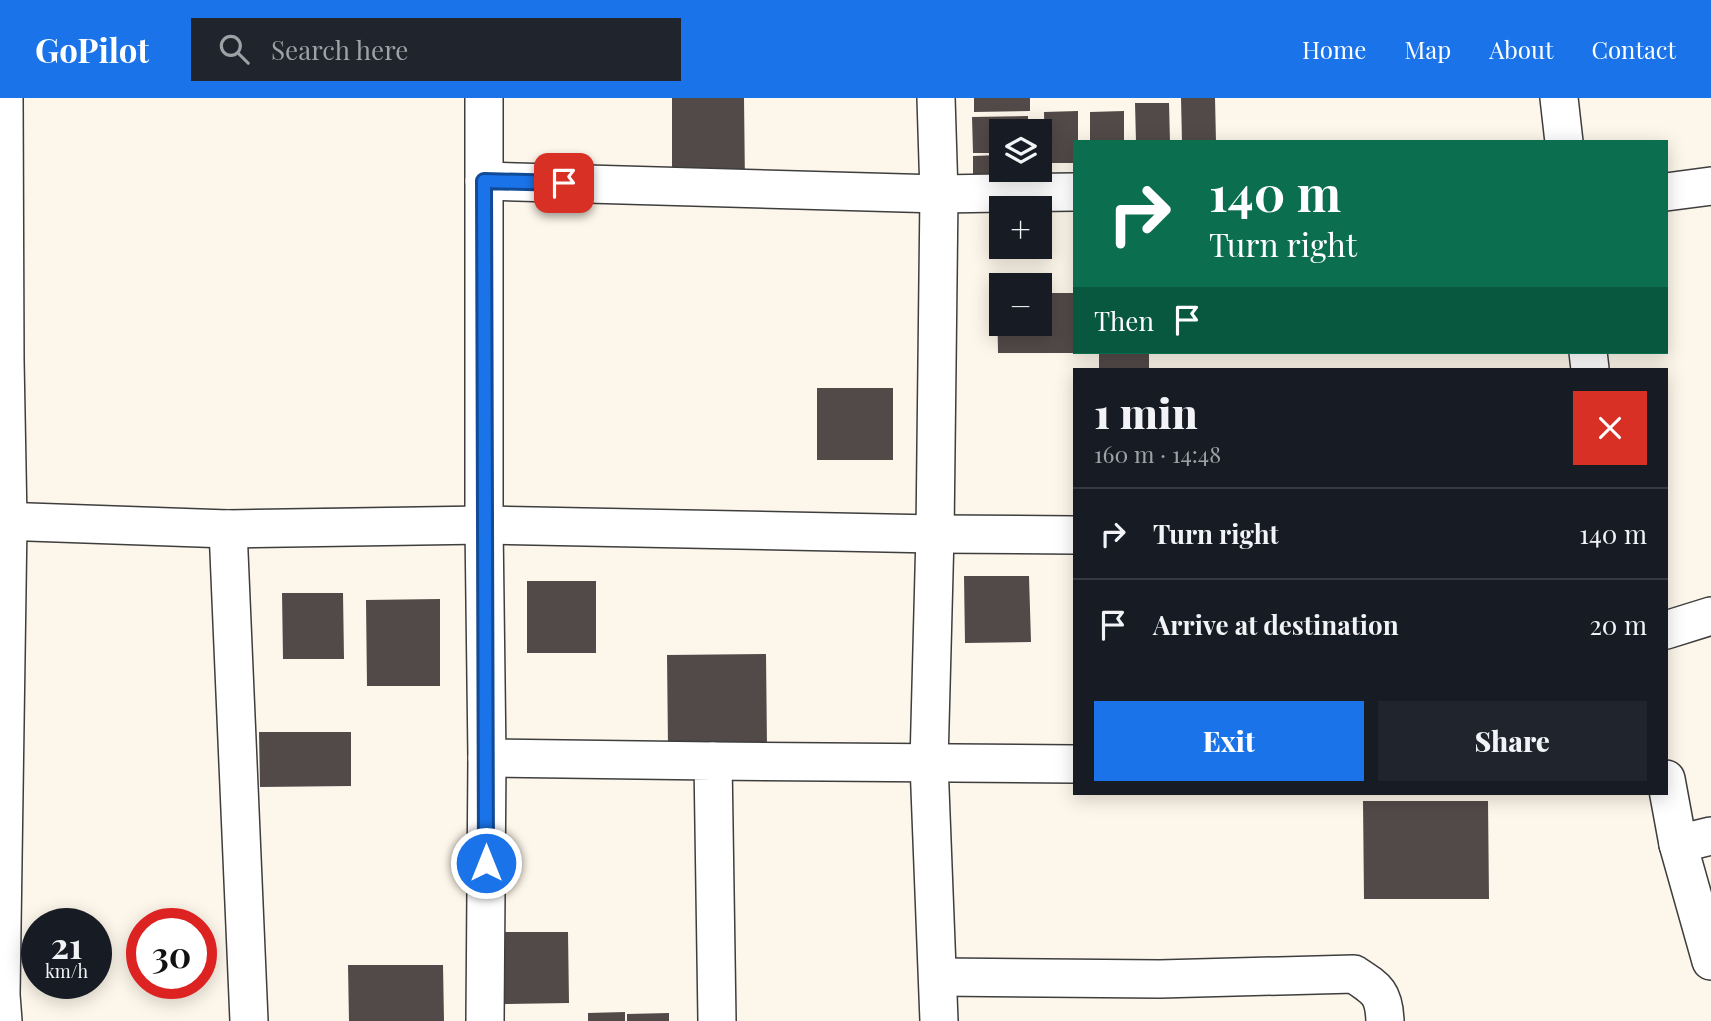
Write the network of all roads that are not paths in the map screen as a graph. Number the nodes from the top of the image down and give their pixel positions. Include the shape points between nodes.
1 (4, 98) edge
2 (484, 98) edge
3 (936, 98) edge
4 (1559, 98) edge
5 (1564, 140) edge
6 (484, 181) junction
7 (1711, 186) edge
8 (1073, 192) edge
9 (1668, 192) edge
10 (939, 194) junction
11 (3, 291) edge
12 (4, 521) edge
13 (484, 525) junction
14 (228, 528) junction
15 (936, 534) junction
16 (1073, 535) edge
17 (1711, 616) edge
18 (1668, 629) edge
19 (3, 707) edge
20 (486, 758) junction
21 (713, 761) junction
22 (929, 763) junction
23 (1073, 764) edge
24 (1668, 783) edge
25 (1695, 840) edge
26 (1711, 961) edge
27 (938, 977) junction
28 (0, 995) edge
29 (2, 1021) edge
30 (249, 1021) edge
31 (485, 1021) edge
32 (718, 1021) edge
33 (939, 1021) edge
34 (1385, 1021) edge

1 - 11 street
2 - 6 street
3 - 10 street
4 - 5 street
6 - 10 street
6 - 13 street
7 - 9 street
8 - 10 street
10 - 15 street
11 - 12 street
12 - 14 street
12 - 19 street
13 - 14 street
13 - 15 street
13 - 20 street
14 - 30 street
15 - 16 street
15 - 22 street
17 - 18 street
19 - 28 street
20 - 21 street
20 - 31 street
21 - 22 street
21 - 32 street
22 - 23 street
22 - 27 street
24 - 25 street
25 - 26 street
27 - 33 street
27 - 34 street via 1160,979 1354,974 1372,985 1384,1001
28 - 29 street

